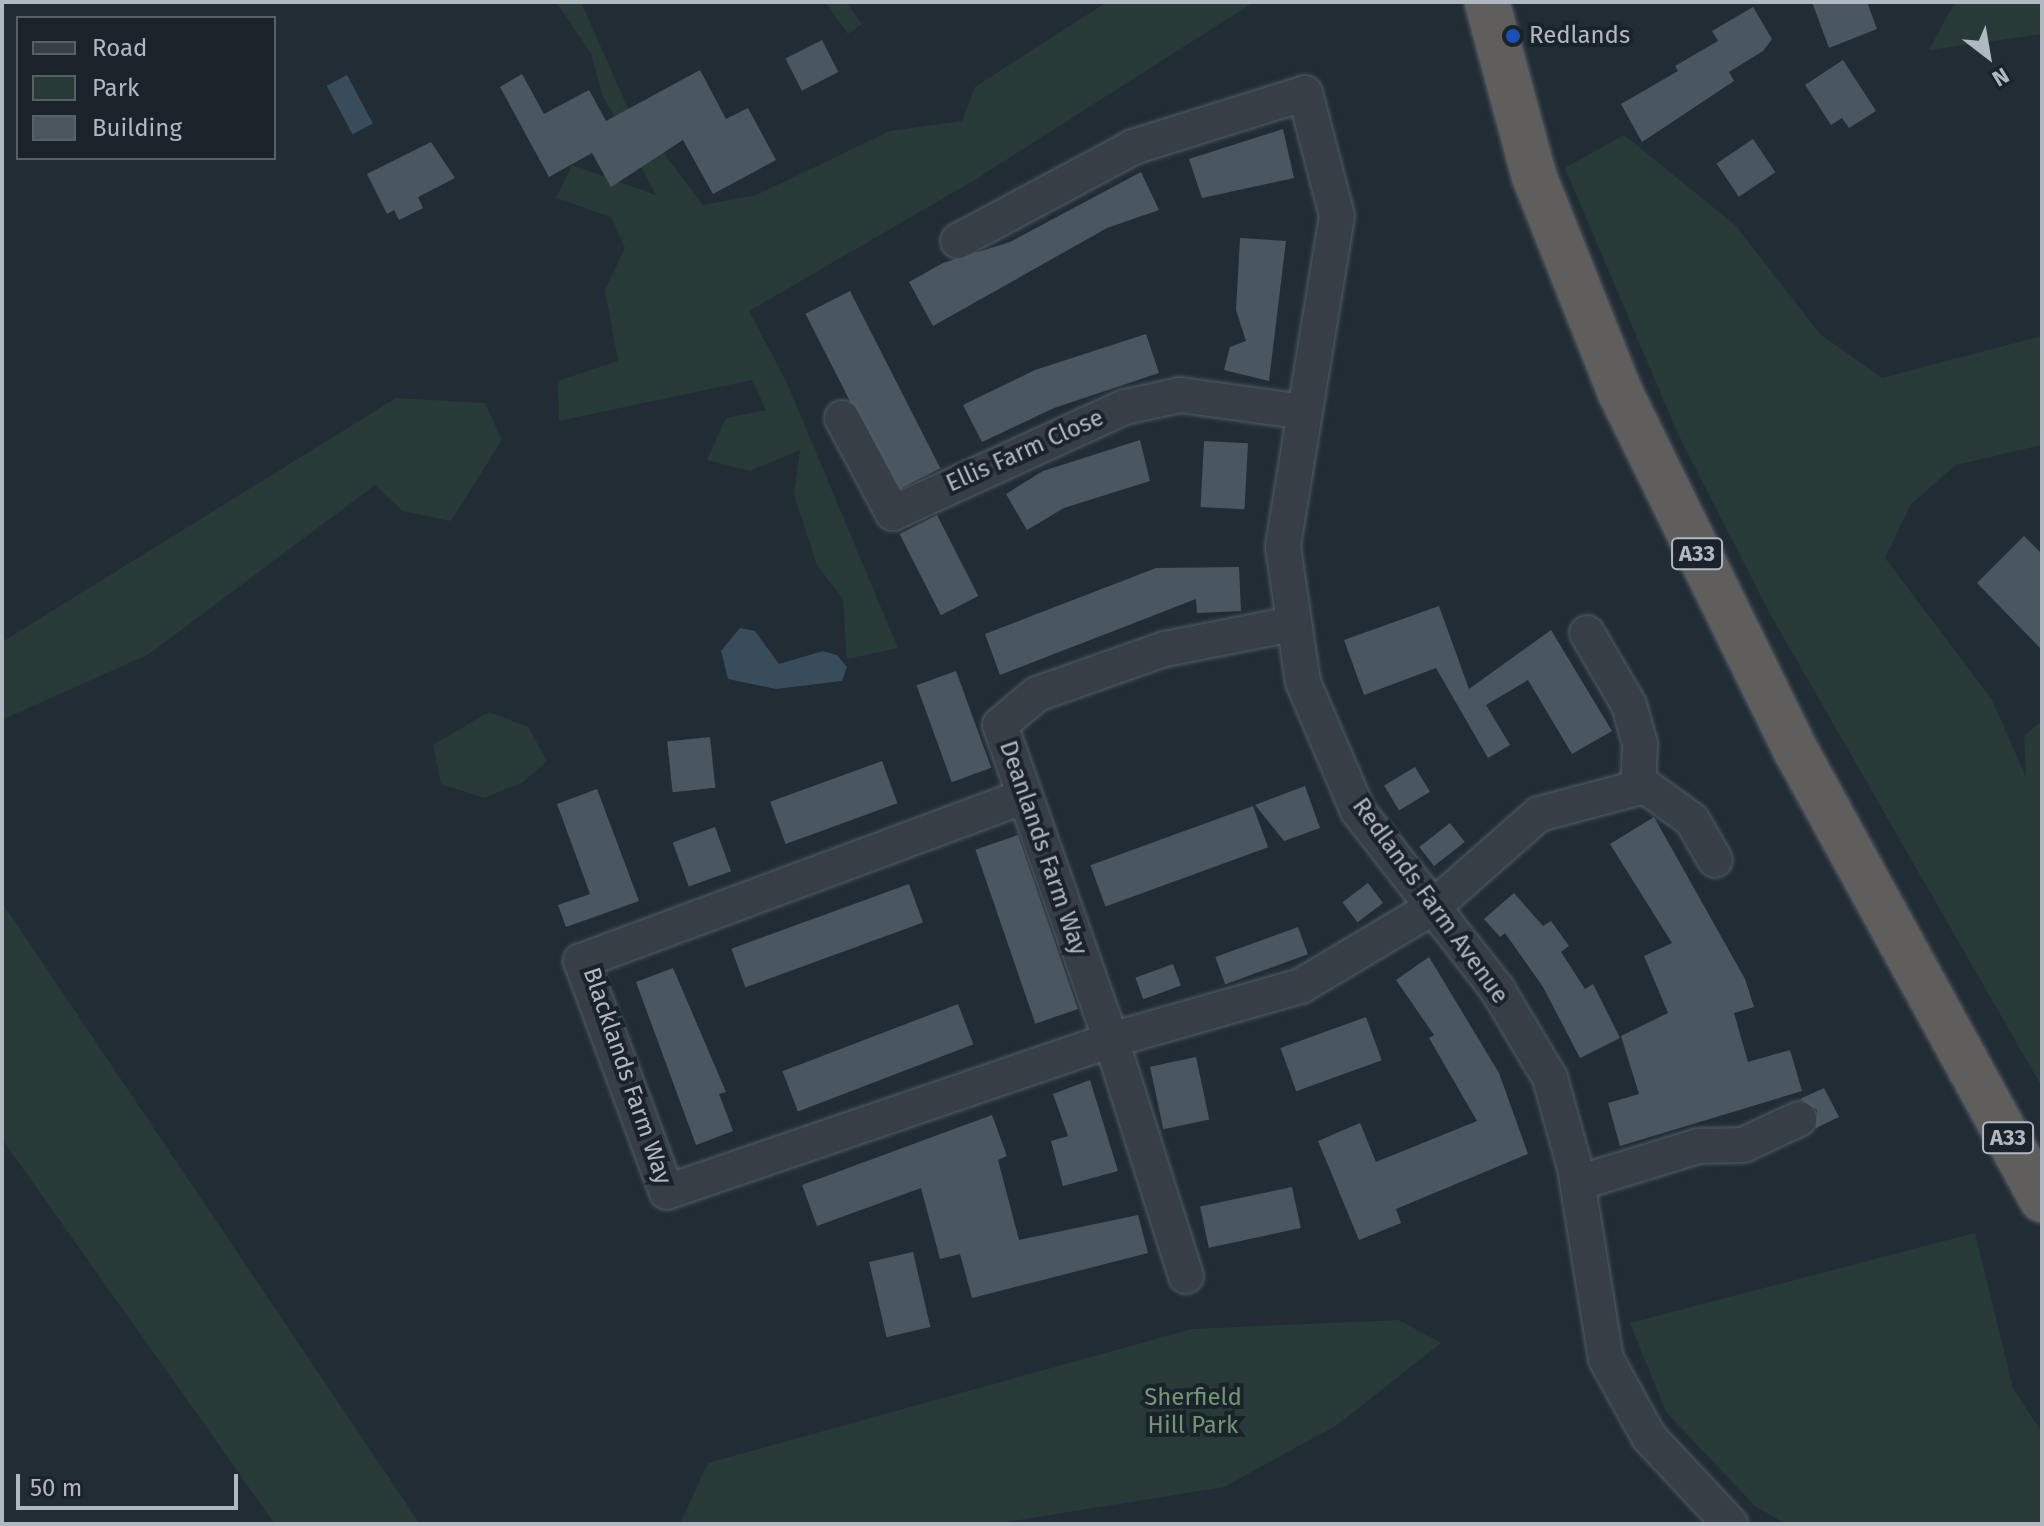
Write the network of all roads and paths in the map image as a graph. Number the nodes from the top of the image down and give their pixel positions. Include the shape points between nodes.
1 (1487, 2) edge
2 (958, 241) dead end
3 (1304, 412) junction
4 (842, 418) dead end
5 (1293, 624) junction
6 (1587, 633) dead end
7 (1638, 788) junction
8 (1025, 796) junction
9 (1715, 860) dead end
10 (1432, 908) junction
11 (1111, 1040) junction
12 (1799, 1119) dead end
13 (1578, 1183) junction
14 (2042, 1200) edge
15 (1186, 1276) dead end
16 (1730, 1524) edge

1 - 14 highway, A33 via 1534,176 1620,392 1796,751
2 - 3 street, Redlands Farm Avenue via 1133,147 1305,93 1337,216
3 - 4 street, Ellis Farm Close via 1180,395 1125,407 893,513
3 - 5 street, Redlands Farm Avenue via 1283,547
5 - 8 street, Deanlands Farm Way via 1165,649 1037,694 1000,725
5 - 10 street, Redlands Farm Avenue via 1303,682 1358,811
6 - 7 street via 1629,705 1640,744
7 - 9 street via 1692,820
7 - 10 street, Blacklands Farm Way via 1539,814
8 - 11 street, Deanlands Farm Way
8 - 11 street, Blacklands Farm Way via 581,961 667,1192
10 - 11 street, Blacklands Farm Way via 1301,986
10 - 13 street, Redlands Farm Avenue via 1497,989 1550,1078
11 - 15 street
12 - 13 street via 1743,1145 1698,1146
13 - 16 street, Redlands Farm Avenue via 1606,1359 1649,1437

